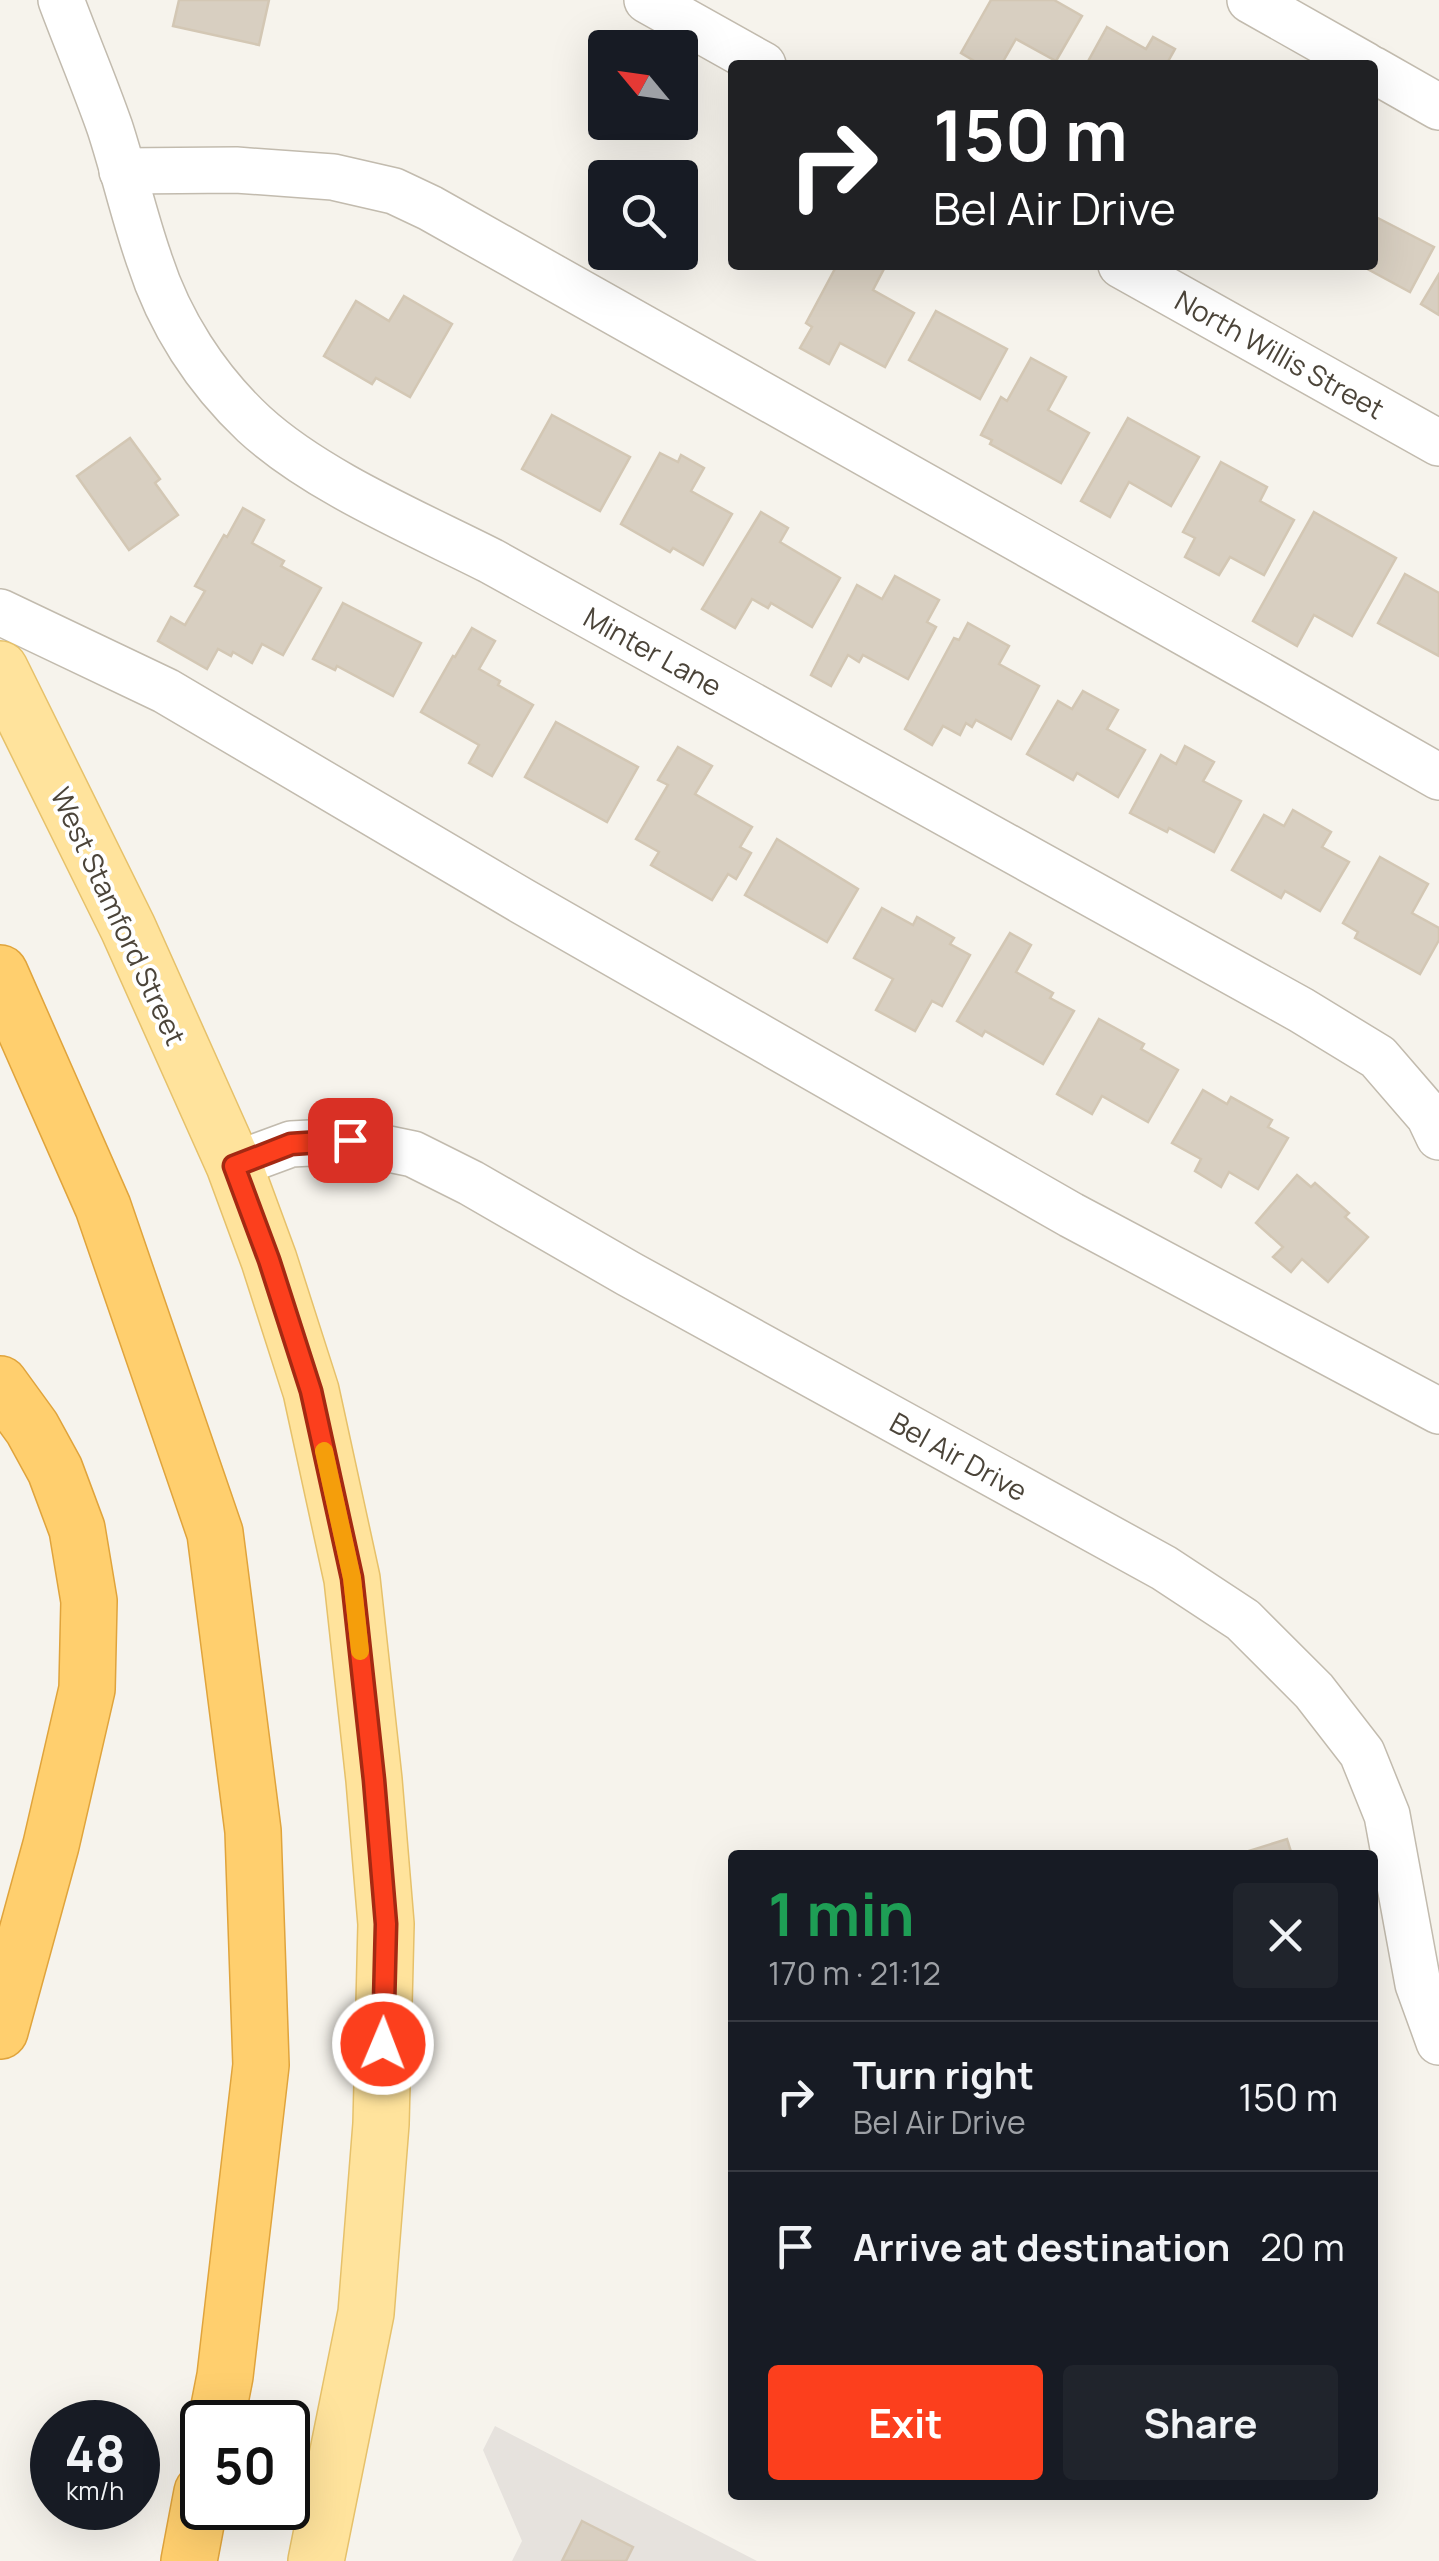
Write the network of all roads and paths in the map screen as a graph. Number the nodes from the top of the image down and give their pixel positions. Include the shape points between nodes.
1 (60, 0) edge
2 (648, 0) edge
3 (1250, 0) edge
4 (755, 60) edge
5 (1355, 60) edge
6 (1378, 73) edge
7 (1439, 107) edge
8 (122, 171) junction
9 (1129, 270) edge
10 (1439, 444) edge
11 (0, 612) edge
12 (0, 669) edge
13 (1439, 777) edge
14 (0, 973) edge
15 (1439, 1136) edge
16 (234, 1166) junction
17 (0, 1384) edge
18 (1439, 1411) edge
19 (0, 2031) edge
20 (1439, 2042) edge
21 (220, 2400) edge
22 (195, 2530) edge
23 (189, 2561) edge
24 (316, 2561) edge

1 - 8 street, Minter Lane
2 - 4 street
3 - 5 street
6 - 7 street
8 - 13 street via 333,176 394,190
8 - 15 street, Minter Lane via 150,264 183,336 214,384 306,464 1301,1010 1378,1057
9 - 10 street, North Willis Street
11 - 18 street via 166,691 1054,1205
12 - 16 main road, West Stamford Street via 128,928
14 - 21 highway via 103,1208 215,1533 253,1831 262,2065
16 - 20 street, Bel Air Drive via 291,1144 350,1140 413,1154 1164,1568 1242,1620 1314,1691 1362,1753 1387,1815 1418,1984
16 - 24 main road, West Stamford Street via 311,1391 352,1578 386,1924 381,2124 366,2313
17 - 19 highway via 55,1470 77,1529 89,1601 87,1689
22 - 23 highway

